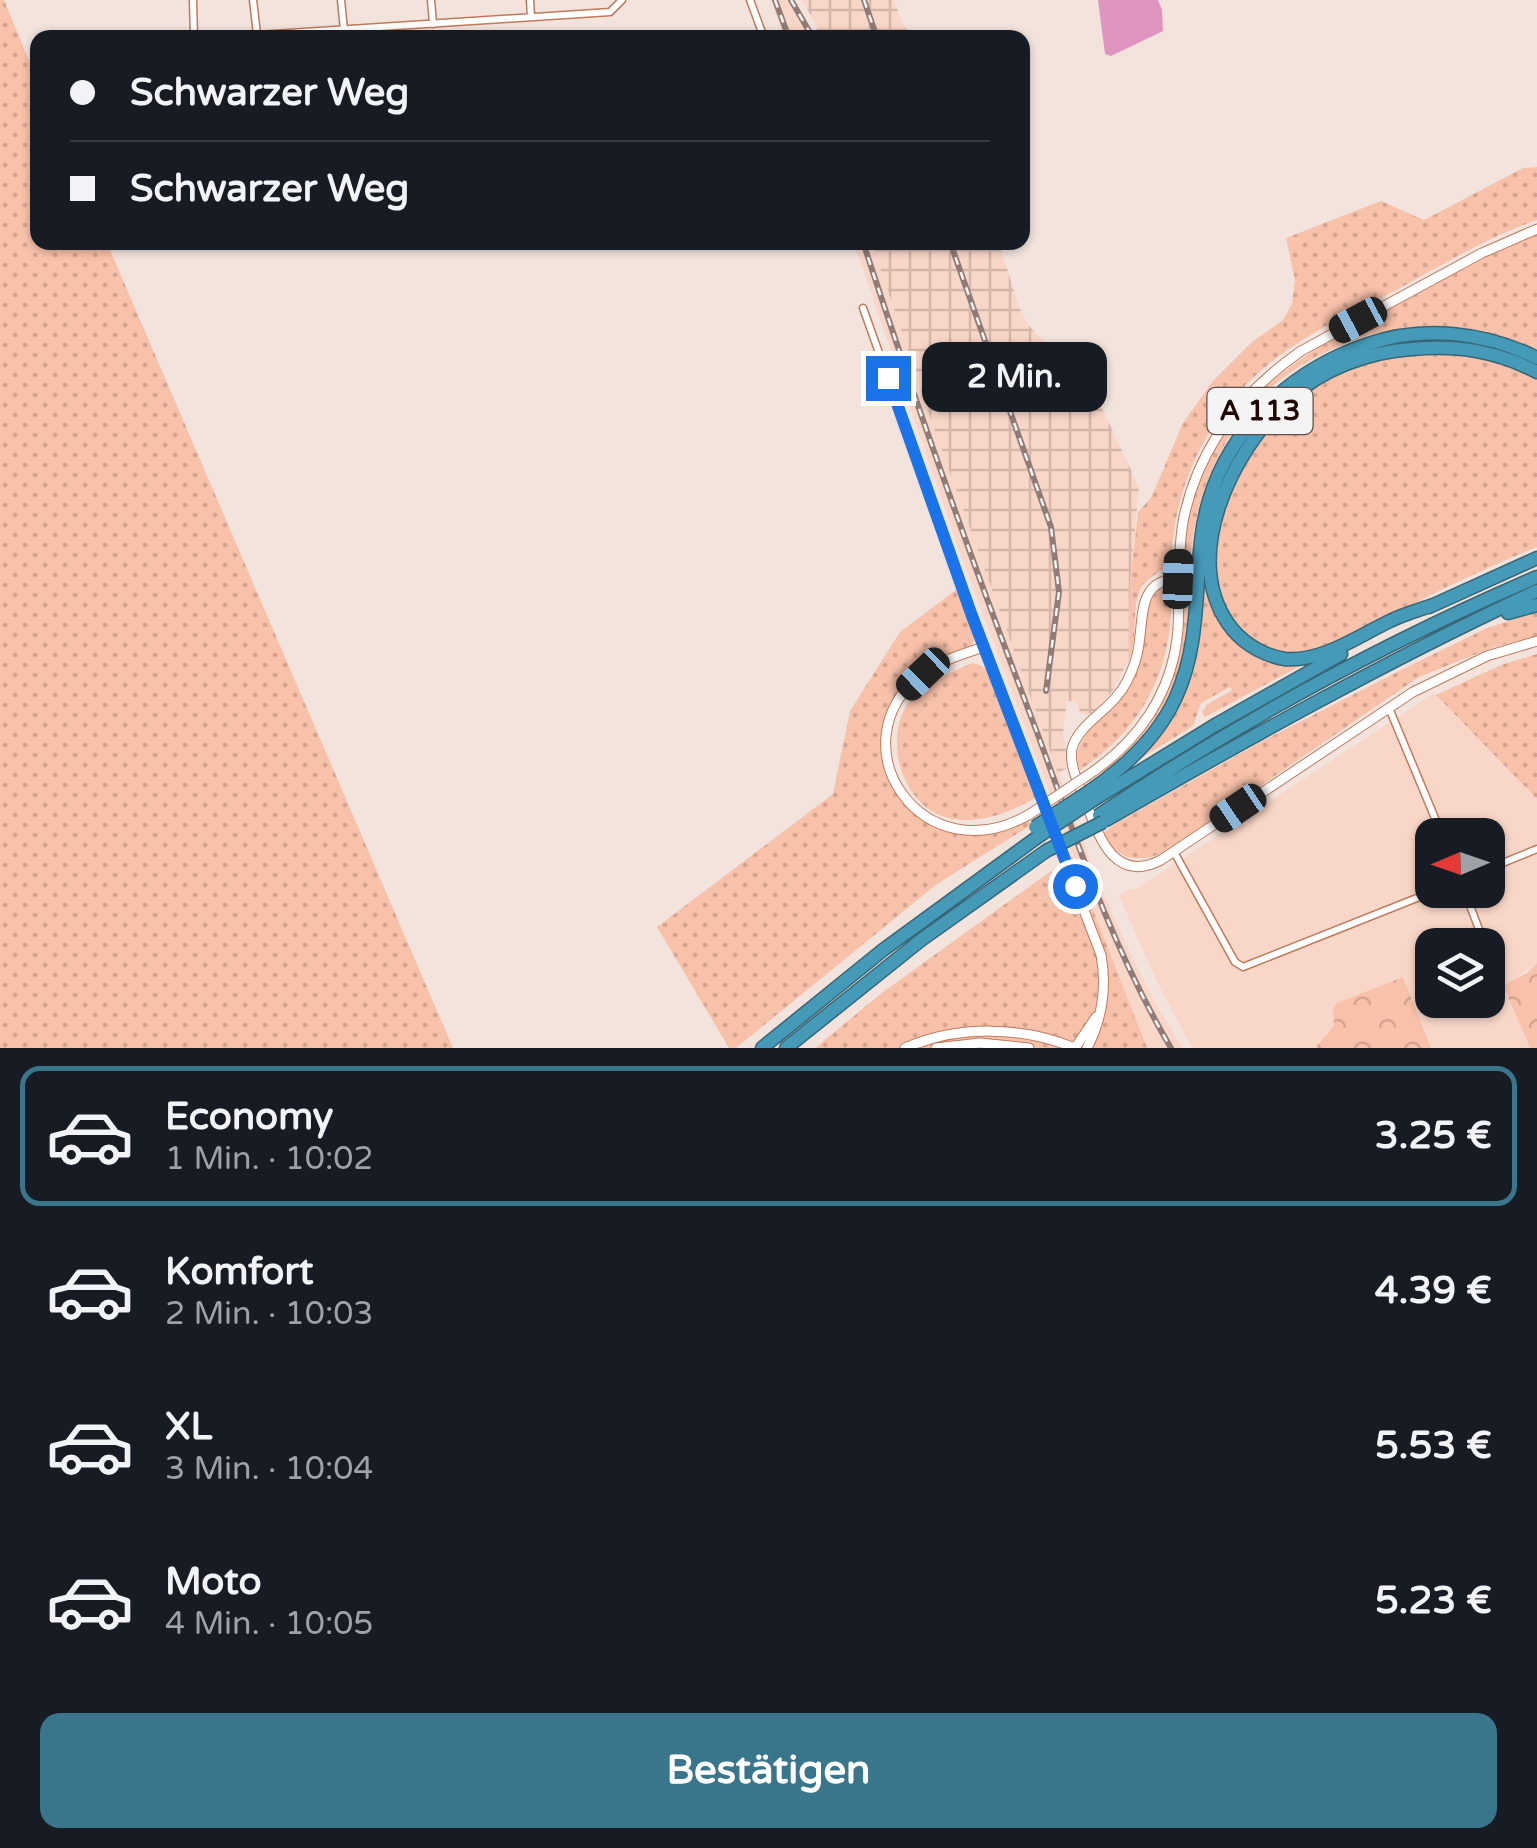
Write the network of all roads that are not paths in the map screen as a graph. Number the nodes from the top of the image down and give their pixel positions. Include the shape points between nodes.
1 (192, 0) edge
2 (254, 0) edge
3 (341, 0) edge
4 (431, 0) edge
5 (530, 0) edge
6 (622, 0) edge
7 (750, 0) edge
8 (531, 17) junction
9 (432, 24) junction
10 (194, 30) edge
11 (256, 30) edge
12 (344, 30) joint
13 (761, 30) edge
14 (1537, 229) edge
15 (863, 308) dead end
16 (1537, 358) edge
17 (1537, 372) edge
18 (1537, 558) edge
19 (1537, 577) edge
20 (1178, 579) junction
21 (1537, 592) edge
22 (1433, 605) junction
23 (1537, 605) edge
24 (1537, 641) edge
25 (984, 646) junction
26 (1396, 662) junction
27 (1388, 707) junction
28 (1089, 790) junction
29 (1101, 818) junction
30 (1435, 818) edge
31 (1035, 826) junction
32 (1537, 849) edge
33 (1174, 852) junction
34 (1505, 862) edge
35 (1415, 899) edge
36 (1100, 1011) junction
37 (1097, 1026) junction
38 (762, 1048) edge
39 (786, 1048) edge
40 (905, 1048) edge
41 (936, 1048) edge
42 (1030, 1048) edge
43 (1075, 1048) edge
44 (1087, 1048) edge
45 (1098, 1048) edge

1 - 10 street
2 - 11 street
3 - 12 street
4 - 9 street
5 - 8 street
6 - 8 street via 610,12
7 - 13 street
8 - 9 street
9 - 12 street
14 - 20 street via 1307,348 1254,388 1218,433 1197,474
15 - 25 street
16 - 28 highway, A 113 via 1483,338 1387,338 1329,359 1270,399 1231,450 1211,494 1195,637 1176,696 1151,737
17 - 22 highway via 1464,348 1356,359 1286,401 1230,477 1214,530 1211,581 1222,616 1258,651 1282,658 1324,654
18 - 22 highway
19 - 29 highway via 1352,665 1218,740
20 - 28 street via 1178,630 1162,695
20 - 33 street via 1151,585 1128,679 1076,738 1072,762 1110,854 1134,866
21 - 26 highway
22 - 28 highway
23 - 26 highway
24 - 27 street via 1488,656
25 - 31 street via 923,674 906,690 887,733 890,768 908,803 950,829
25 - 36 street via 1101,955
26 - 29 highway
27 - 30 street
27 - 33 street
28 - 31 highway, bridge
28 - 31 street, bridge
29 - 39 highway, bridge via 891,962
31 - 38 highway via 993,868
32 - 34 street
33 - 35 street via 1243,967
36 - 37 street
36 - 43 street
37 - 44 street
37 - 45 street
40 - 43 street via 981,1031 1029,1034
41 - 42 street

